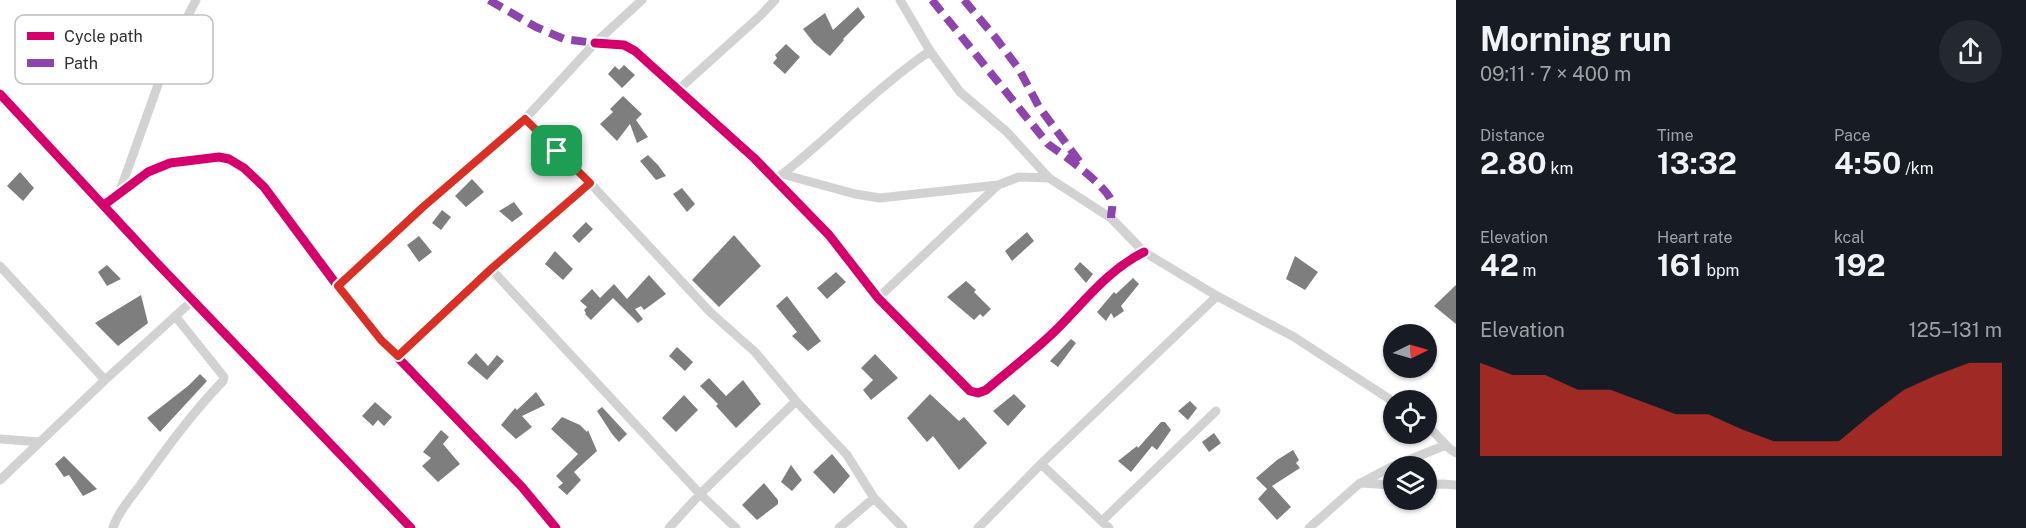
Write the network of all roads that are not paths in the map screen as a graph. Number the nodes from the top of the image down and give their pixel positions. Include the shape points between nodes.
1 (642, 0) edge
2 (775, 0) edge
3 (900, 0) edge
4 (194, 1) edge
5 (187, 15) edge
6 (595, 44) junction
7 (930, 51) junction
8 (158, 84) edge
9 (679, 89) junction
10 (0, 94) edge
11 (525, 119) junction
12 (778, 177) junction
13 (1049, 178) junction
14 (590, 183) junction
15 (998, 185) junction
16 (120, 191) junction
17 (105, 205) junction
18 (1144, 252) junction
19 (0, 266) edge
20 (491, 269) junction
21 (338, 286) junction
22 (1217, 296) junction
23 (878, 298) junction
24 (193, 300) junction
25 (176, 317) junction
26 (398, 356) junction
27 (105, 380) junction
28 (1383, 395) edge
29 (796, 401) junction
30 (1216, 411) dead end
31 (1437, 435) edge
32 (0, 439) edge
33 (40, 442) junction
34 (1451, 449) edge
35 (1456, 459) edge
36 (1041, 464) junction
37 (0, 480) edge
38 (1360, 483) junction
39 (1383, 484) edge
40 (1437, 484) edge
41 (1456, 485) edge
42 (700, 494) junction
43 (874, 498) junction
44 (1106, 525) edge
45 (113, 528) edge
46 (411, 528) edge
47 (556, 528) edge
48 (669, 528) edge
49 (736, 528) edge
50 (839, 528) edge
51 (903, 528) edge
52 (978, 528) edge
53 (1309, 528) edge

1 - 6 street
2 - 9 street
3 - 7 street
4 - 5 street
6 - 9 street via 630,48
6 - 11 street
7 - 12 street
7 - 13 street via 960,92 1007,132
8 - 16 street
9 - 12 street
10 - 17 street
11 - 14 street
11 - 21 street
12 - 15 street via 880,198
12 - 23 street
13 - 15 street via 1019,177
13 - 18 street via 1111,218
14 - 20 street
14 - 29 street via 710,312 755,352
15 - 23 street
16 - 17 street
16 - 21 street via 170,163 229,159 264,187
17 - 24 street
18 - 22 street
18 - 23 street via 1111,272 1055,331 978,393 970,391
19 - 27 street
20 - 26 street
20 - 42 street
21 - 26 street
22 - 28 street via 1294,337
22 - 36 street
24 - 25 street
24 - 46 street
25 - 27 street
25 - 45 street via 224,377 223,381 152,468
26 - 47 street
27 - 33 street
29 - 42 street
29 - 43 street via 847,455
30 - 44 street
31 - 34 street
32 - 33 street
33 - 37 street
34 - 35 street
34 - 38 street via 1391,467
36 - 44 street
36 - 52 street
38 - 39 street
38 - 53 street
40 - 41 street
42 - 48 street
42 - 49 street
43 - 50 street
43 - 51 street

